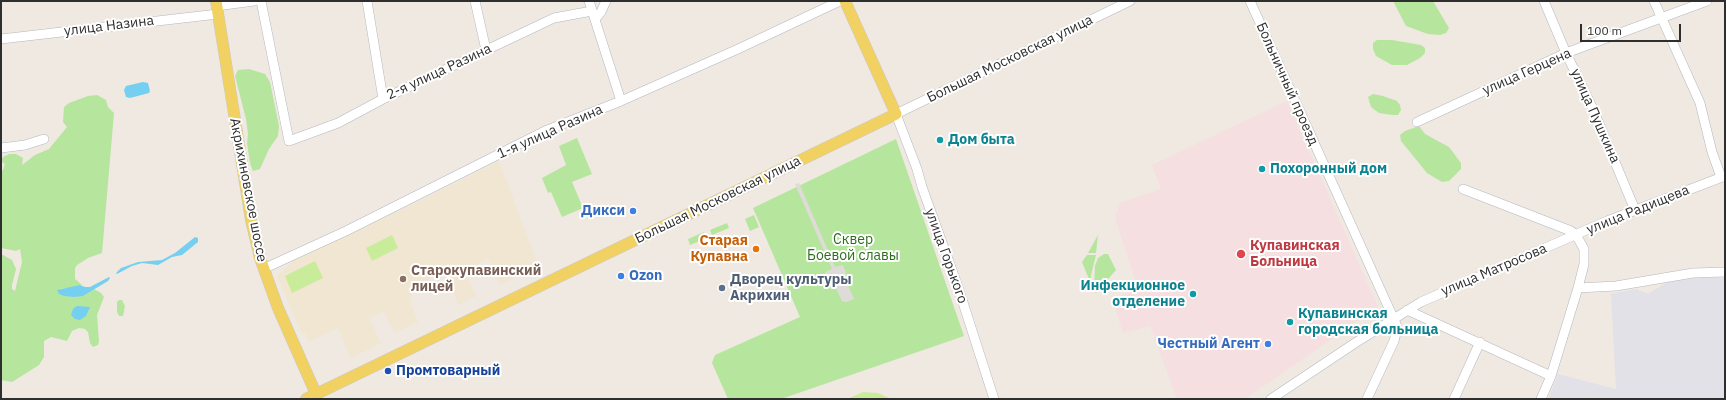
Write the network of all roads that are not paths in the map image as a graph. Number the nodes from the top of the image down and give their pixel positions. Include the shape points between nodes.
1 (254, 1) edge
2 (261, 1) edge
3 (367, 1) edge
4 (475, 1) edge
5 (589, 1) edge
6 (606, 1) edge
7 (840, 1) edge
8 (845, 1) edge
9 (1130, 1) edge
10 (1250, 1) edge
11 (1544, 1) edge
12 (1654, 1) edge
13 (1707, 1) edge
14 (217, 7) edge
15 (593, 15) junction
16 (1662, 18) junction
17 (1, 39) edge
18 (486, 50) junction
19 (1566, 53) junction
20 (382, 99) junction
21 (621, 101) junction
22 (896, 114) junction
23 (1417, 122) dead end
24 (44, 139) dead end
25 (1, 148) edge
26 (1723, 176) edge
27 (1463, 189) dead end
28 (1635, 210) junction
29 (1576, 235) junction
30 (263, 269) junction
31 (1725, 272) edge
32 (1578, 288) junction
33 (1407, 310) junction
34 (1393, 319) junction
35 (1480, 342) junction
36 (1551, 376) junction
37 (313, 397) edge
38 (994, 399) edge
39 (1271, 399) edge
40 (1367, 399) edge
41 (1454, 399) edge
42 (1541, 399) edge

1 - 14 street, улица Назина
2 - 20 street, 2-я улица Разина via 289,141 338,123
3 - 20 street
4 - 18 street
5 - 15 street
6 - 15 street via 601,12
7 - 21 street, 1-я улица Разина
8 - 22 main road
9 - 22 street, Большая Московская улица
10 - 34 street, Больничный проезд
11 - 19 street, улица Пушкина
12 - 16 street
13 - 16 street, улица Герцена
14 - 17 street, улица Назина
14 - 30 main road, Акрихиновское шоссе via 252,226
15 - 18 street, 2-я улица Разина via 554,18
15 - 21 street
16 - 19 street, улица Герцена
16 - 26 street via 1700,103 1712,152
18 - 20 street, 2-я улица Разина
19 - 23 street, улица Герцена
19 - 28 street, улица Пушкина via 1592,107
21 - 30 street, 1-я улица Разина via 545,131 346,231
22 - 37 main road, Большая Московская улица
22 - 38 street, улица Горького via 958,287
24 - 25 street
26 - 28 street, улица Радищева
27 - 29 street, улица Радищева via 1572,231
28 - 29 street, улица Радищева
29 - 32 street via 1582,243 1585,256
29 - 33 street, улица Матросова via 1500,266
30 - 37 main road, Акрихиновское шоссе
31 - 32 street via 1693,273 1616,286
32 - 36 street
33 - 34 street, улица Матросова
33 - 35 street
34 - 39 street, улица Матросова
34 - 40 street, Больничный проезд via 1397,330 1394,341
35 - 36 street
35 - 41 street
36 - 42 street

